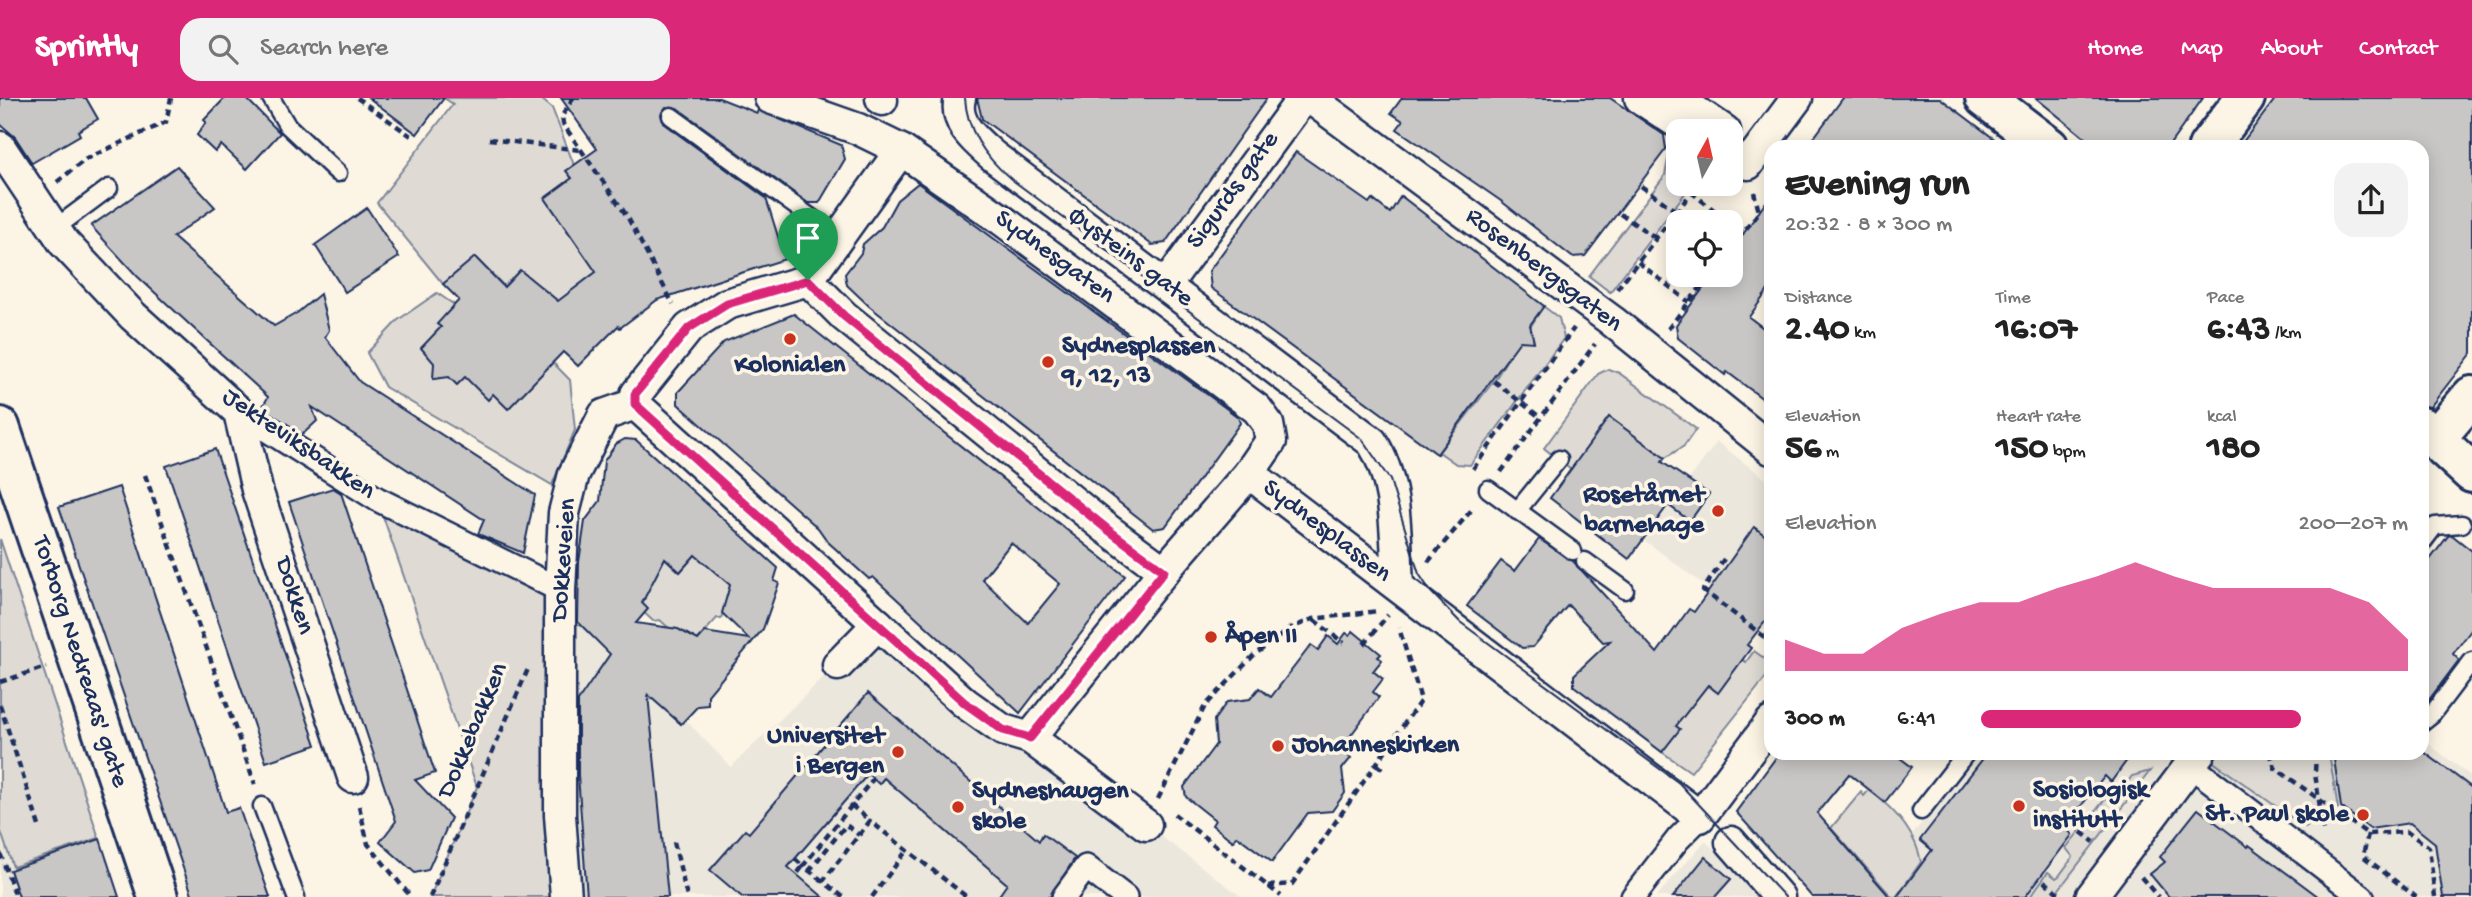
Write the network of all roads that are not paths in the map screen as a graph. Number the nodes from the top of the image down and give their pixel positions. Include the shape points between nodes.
1 (271, 98) edge
2 (770, 98) edge
3 (960, 98) edge
4 (1303, 98) edge
5 (1310, 98) edge
6 (1640, 98) edge
7 (1676, 98) edge
8 (1797, 98) edge
9 (1985, 98) edge
10 (2245, 98) edge
11 (671, 116) dead end
12 (1672, 119) edge
13 (1707, 119) edge
14 (2040, 140) edge
15 (2213, 140) edge
16 (0, 147) edge
17 (901, 150) junction
18 (1745, 157) edge
19 (338, 173) dead end
20 (109, 188) dead end
21 (54, 229) junction
22 (838, 237) junction
23 (808, 280) junction
24 (1166, 285) junction
25 (2472, 396) edge
26 (635, 404) junction
27 (239, 412) junction
28 (0, 427) edge
29 (2429, 439) edge
30 (2429, 442) edge
31 (1764, 443) edge
32 (1559, 459) dead end
33 (1249, 473) junction
34 (2472, 473) edge
35 (1488, 489) road end
36 (1517, 510) junction
37 (2462, 524) dead end
38 (2429, 534) edge
39 (1164, 571) junction
40 (559, 590) junction
41 (1625, 590) dead end
42 (1399, 596) junction
43 (878, 624) junction
44 (2472, 661) edge
45 (838, 664) dead end
46 (2429, 717) edge
47 (1764, 731) edge
48 (1030, 738) junction
49 (1961, 760) edge
50 (2186, 760) edge
51 (2192, 760) edge
52 (353, 777) road end
53 (262, 806) road end
54 (1921, 811) dead end
55 (1151, 813) road end
56 (1700, 817) junction
57 (1731, 842) dead end
58 (158, 897) edge
59 (296, 897) edge
60 (566, 897) edge
61 (1064, 897) edge
62 (1125, 897) edge
63 (1633, 897) edge
64 (1779, 897) edge
65 (2091, 897) edge
66 (2362, 897) edge

1 - 19 lane via 287,125
2 - 17 street, Sydnesgaten
3 - 24 street, Øysteins gate via 960,118 979,144
4 - 24 street, Sigurds gate
5 - 31 street, Rosenbergsgaten via 1612,321
6 - 12 street
7 - 13 street
8 - 18 street
9 - 14 main road
10 - 15 main road
11 - 22 lane
16 - 21 street, Jekteviksbakken
17 - 22 street
17 - 33 street, Sydnesgaten via 1257,409 1268,424 1271,441
20 - 21 lane
21 - 27 street, Jekteviksbakken via 134,316
22 - 23 street
23 - 26 street via 727,304 689,328 635,394
23 - 39 street via 844,316
24 - 42 street, Øysteins gate via 1372,442 1383,459 1393,503
25 - 29 main road
26 - 40 street, Dokkeveien via 604,415 574,474 565,513
26 - 43 street
27 - 40 street, Jekteviksbakken via 377,499
27 - 52 street, Dokken via 257,490
28 - 58 main road, Torborg Nedreaas' gate
30 - 34 main road
32 - 36 lane
33 - 39 street, Sydnesplassen
33 - 42 street, Sydnesplassen
35 - 36 lane
36 - 41 lane
37 - 38 lane via 2435,526
39 - 48 street, Sydnesplassen
40 - 60 street, Dokkeveien via 560,815
42 - 56 street, Sydnesplassen
43 - 45 street
43 - 48 street via 965,703 1003,730
44 - 46 lane
47 - 56 street
48 - 55 street
49 - 54 lane
50 - 65 street
51 - 66 street
53 - 59 lane
56 - 63 street
57 - 64 street
61 - 62 street via 1086,867

